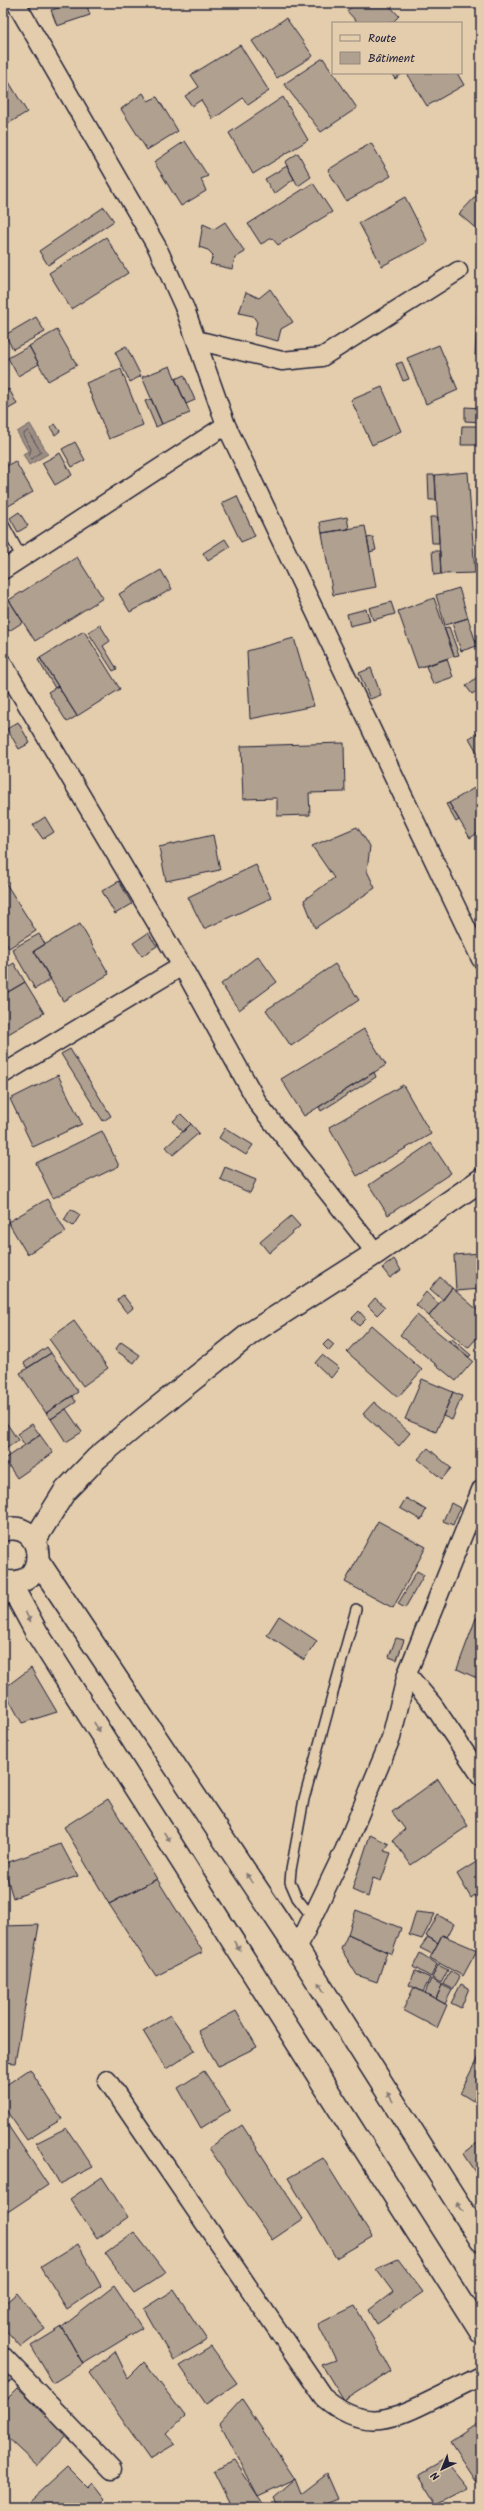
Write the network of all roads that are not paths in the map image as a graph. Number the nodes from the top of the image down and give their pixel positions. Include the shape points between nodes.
1 (16, 3) edge
2 (458, 271) dead end
3 (196, 340) junction
4 (226, 425) junction
5 (3, 523) edge
6 (22, 558) junction
7 (3, 570) edge
8 (3, 664) edge
9 (481, 959) edge
10 (182, 966) junction
11 (3, 1074) edge
12 (481, 1180) edge
13 (376, 1253) junction
14 (481, 1490) edge
15 (3, 1530) edge
16 (36, 1551) junction
17 (6, 1582) edge
18 (356, 1609) dead end
19 (407, 1674) junction
20 (481, 1776) edge
21 (312, 1917) junction
22 (297, 1950) junction
23 (107, 2080) dead end
24 (481, 2240) edge
25 (481, 2332) edge
26 (3, 2356) edge
27 (481, 2376) edge
28 (112, 2470) dead end

1 - 3 street via 157,247
2 - 3 street via 322,356 282,361
3 - 4 street
4 - 6 street
4 - 9 street
5 - 6 lane
6 - 7 street
8 - 10 street
10 - 11 street
10 - 13 street via 260,1105
12 - 13 street
13 - 16 street via 251,1333 98,1458 65,1491
14 - 19 street
15 - 16 street via 18,1529 27,1534
16 - 17 street via 28,1577 20,1582
22 -> 16 street
17 -> 25 street
18 - 21 lane via 304,1799 291,1870 290,1882
19 - 20 street via 433,1705
19 - 21 street via 391,1738 344,1851
21 - 22 street
24 -> 22 street
23 - 27 street via 324,2398 339,2411 372,2420 399,2416
26 - 28 street

